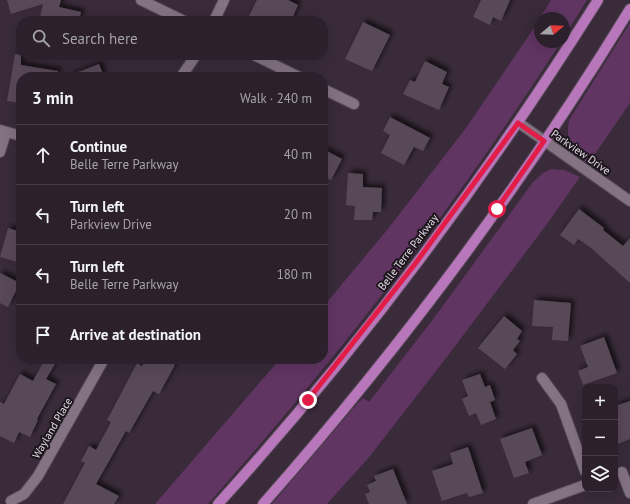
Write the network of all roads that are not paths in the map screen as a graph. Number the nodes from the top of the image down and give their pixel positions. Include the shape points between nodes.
1 (141, 0) edge
2 (224, 0) edge
3 (598, 0) edge
4 (630, 9) edge
5 (174, 16) edge
6 (216, 16) edge
7 (193, 60) edge
8 (264, 60) edge
9 (185, 72) edge
10 (289, 72) edge
11 (328, 91) edge
12 (354, 104) dead end
13 (518, 123) junction
14 (3, 131) edge
15 (16, 135) edge
16 (544, 141) junction
17 (0, 152) edge
18 (630, 201) edge
19 (101, 364) edge
20 (542, 378) dead end
21 (582, 463) edge
22 (622, 472) edge
23 (582, 486) edge
24 (630, 493) edge
25 (12, 501) dead end
26 (218, 504) edge
27 (263, 504) edge
28 (533, 504) edge

1 - 5 street
2 - 6 street
3 - 13 main road, Belle Terre Parkway
4 - 16 main road
7 - 9 street
8 - 10 street
11 - 12 street
13 - 16 street, Parkview Drive
13 - 26 main road, Belle Terre Parkway via 415,264 308,400
14 - 15 street
14 - 17 street
16 - 18 street, Parkview Drive
16 - 27 main road via 409,327
19 - 25 street, Wayland Place via 38,476 24,494
20 - 21 street via 561,404
22 - 24 street
23 - 28 street

